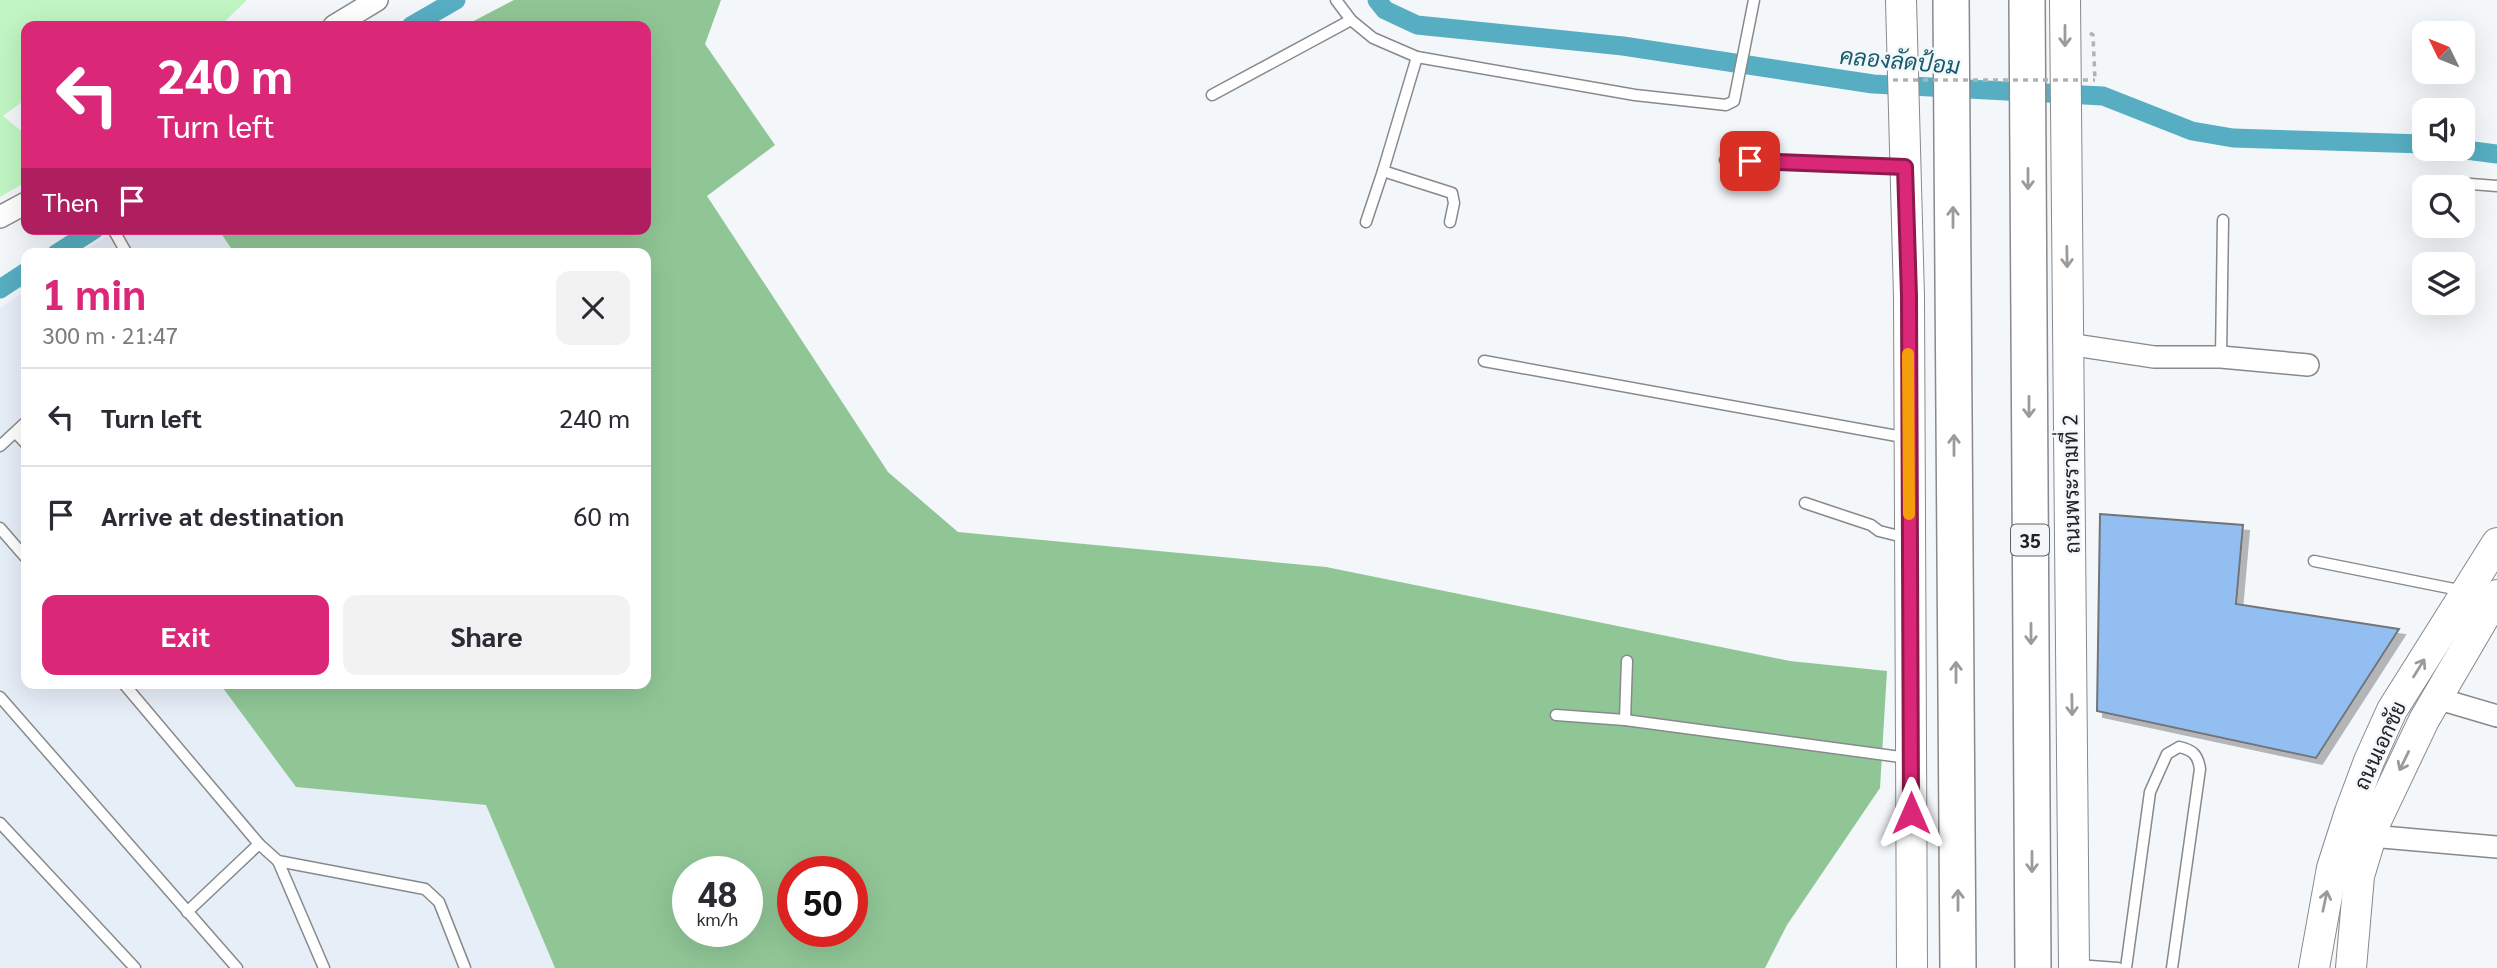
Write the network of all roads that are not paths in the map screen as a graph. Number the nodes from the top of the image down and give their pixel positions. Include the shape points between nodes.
1 (377, 0) edge
2 (1336, 0) edge
3 (1754, 0) edge
4 (1901, 0) edge
5 (1951, 0) edge
6 (2028, 0) edge
7 (2065, 0) edge
8 (1350, 20) junction
9 (342, 21) edge
10 (1418, 57) junction
11 (1212, 95) dead end
12 (1725, 160) dead end
13 (1905, 167) junction
14 (1383, 171) junction
15 (2475, 184) edge
16 (2497, 186) edge
17 (21, 206) edge
18 (0, 217) edge
19 (2223, 220) dead end
20 (1366, 222) dead end
21 (1450, 222) dead end
22 (2068, 344) junction
23 (2221, 357) junction
24 (1484, 361) dead end
25 (2308, 365) dead end
26 (21, 428) edge
27 (16, 433) junction
28 (21, 438) edge
29 (1908, 438) junction
30 (0, 446) edge
31 (1805, 503) dead end
32 (0, 528) edge
33 (1910, 539) junction
34 (2497, 543) edge
35 (21, 552) edge
36 (2314, 561) dead end
37 (2467, 592) junction
38 (2497, 595) edge
39 (1627, 661) dead end
40 (128, 689) edge
41 (0, 698) edge
42 (2436, 698) junction
43 (1556, 715) dead end
44 (2497, 716) edge
45 (1625, 720) junction
46 (1911, 759) junction
47 (0, 823) edge
48 (2371, 836) junction
49 (259, 844) junction
50 (2497, 847) edge
51 (278, 861) junction
52 (187, 912) junction
53 (2074, 967) edge
54 (135, 968) edge
55 (237, 968) edge
56 (324, 968) edge
57 (465, 968) edge
58 (1912, 968) edge
59 (1958, 968) edge
60 (2033, 968) edge
61 (2118, 968) edge
62 (2126, 968) edge
63 (2172, 968) edge
64 (2314, 968) edge
65 (2351, 968) edge

1 - 9 street
2 - 8 lane
3 - 10 lane via 1734,101 1726,106
4 - 13 main road
59 -> 5 highway
6 -> 60 highway, ถนนพระรามที่ 2 / 35
7 -> 22 main road, ถนนพระรามที่ 2 / 35
8 - 10 lane via 1373,38
8 - 11 lane
10 - 14 lane
12 - 13 lane
13 - 29 main road
14 - 20 lane
14 - 21 lane via 1452,193
15 - 16 lane
17 - 18 street
19 - 23 lane
22 - 23 street via 2154,357
22 -> 53 main road, ถนนพระรามที่ 2 / 35
23 - 25 street
24 - 29 lane
26 - 27 lane
27 - 28 lane
27 - 30 lane
29 - 33 main road
31 - 33 lane
32 - 35 lane
33 - 46 main road
34 - 37 main road, ถนนเอกชัย
36 - 37 lane
64 -> 37 main road, ถนนเอกชัย via 2332,868 2369,761 2392,710
38 - 42 main road, ถนนเอกชัย
39 - 45 lane
40 - 49 lane
41 - 52 lane
42 - 44 street
42 -> 48 main road, ถนนเอกชัย
43 - 45 lane
45 - 46 lane
46 - 58 main road
47 - 54 lane
48 - 50 street
48 - 65 main road, ถนนเอกชัย via 2359,876
49 - 51 lane
49 - 52 lane
51 - 56 lane
51 - 57 lane via 425,888 439,902
52 - 55 lane
53 - 61 lane
62 - 63 lane via 2150,792 2166,754 2179,747 2196,755 2200,769

